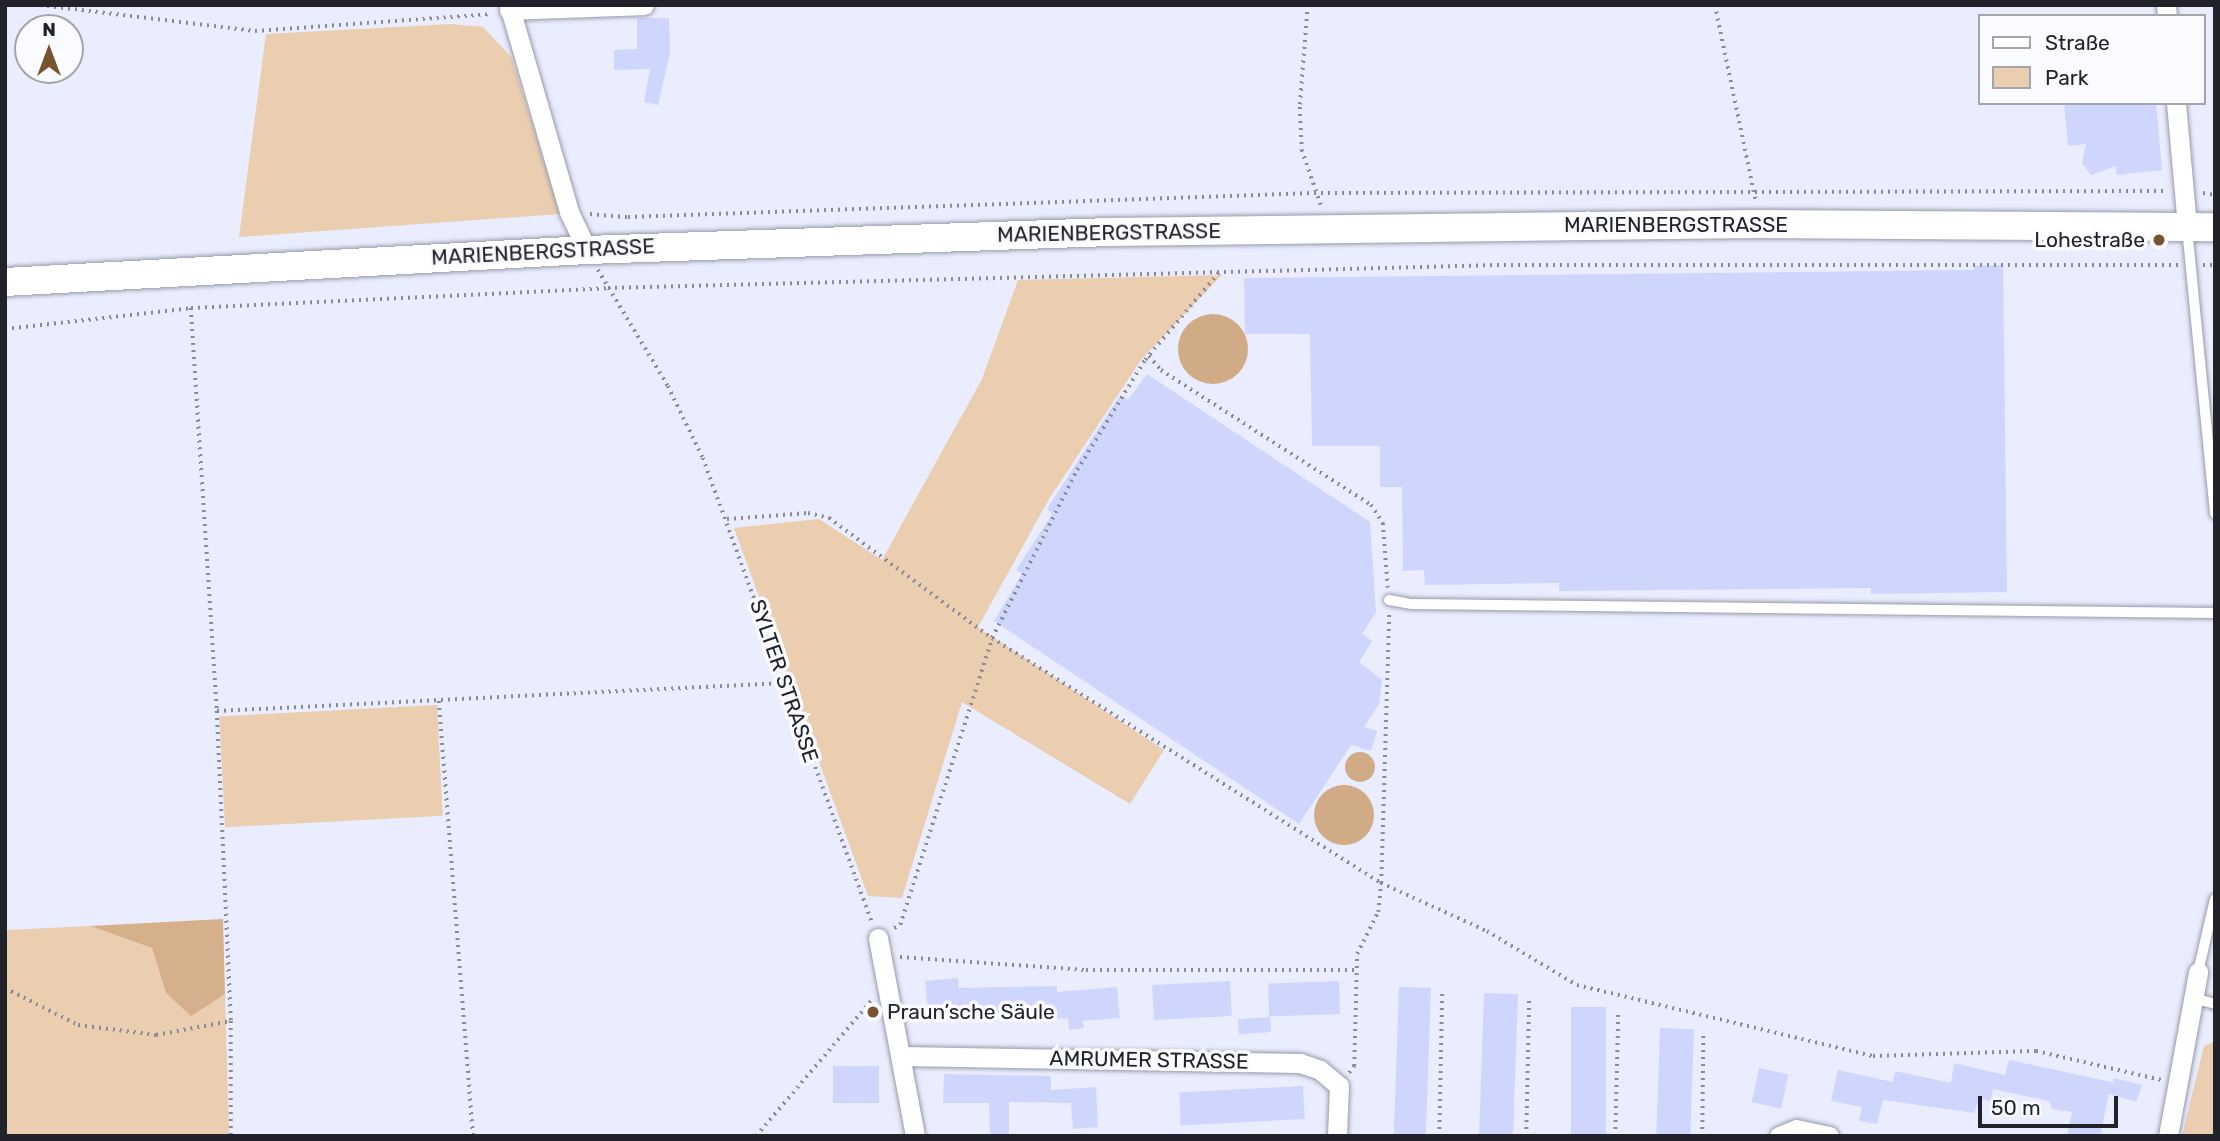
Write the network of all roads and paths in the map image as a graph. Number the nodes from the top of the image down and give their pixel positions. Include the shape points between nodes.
1 (40, 5) edge
2 (74, 5) edge
3 (644, 5) edge
4 (1308, 5) edge
5 (1715, 5) edge
6 (509, 7) edge
7 (73, 12) junction
8 (2176, 105) edge
9 (1756, 191) junction
10 (2184, 191) junction
11 (1314, 193) junction
12 (569, 212) junction
13 (1756, 224) junction
14 (2201, 227) edge
15 (1333, 228) junction
16 (592, 259) junction
17 (2191, 265) junction
18 (2215, 265) edge
19 (610, 267) dead end
20 (1220, 271) junction
21 (5, 282) edge
22 (608, 288) junction
23 (191, 308) junction
24 (5, 329) edge
25 (1149, 356) junction
26 (2215, 513) edge
27 (727, 519) junction
28 (1389, 600) junction
29 (2215, 613) edge
30 (992, 638) junction
31 (785, 683) junction
32 (439, 701) junction
33 (217, 711) junction
34 (1381, 883) junction
35 (2215, 900) edge
36 (878, 938) junction
37 (1356, 970) junction
38 (2198, 972) joint
39 (886, 973) junction
40 (5, 988) edge
41 (1442, 992) dead end
42 (1529, 997) dead end
43 (2194, 998) junction
44 (2215, 1004) edge
45 (1618, 1015) dead end
46 (231, 1021) junction
47 (1703, 1035) dead end
48 (901, 1056) junction
49 (2178, 1084) junction
50 (1339, 1086) junction
51 (231, 1136) edge
52 (473, 1136) edge
53 (756, 1136) edge
54 (915, 1136) edge
55 (1337, 1136) edge
56 (1439, 1136) edge
57 (1526, 1136) edge
58 (1615, 1136) edge
59 (1702, 1136) edge
60 (1779, 1136) edge
61 (1829, 1136) edge
62 (2168, 1136) edge

1 - 7 path
2 - 7 path
3 - 6 street
4 - 11 path via 1300,107 1302,150
5 - 9 path
6 - 7 path via 472,17 255,31
6 - 12 street
8 - 10 street
9 - 10 path
9 - 11 path
9 - 13 path
10 - 14 street
11 - 12 path via 628,217
11 - 15 path
12 - 16 street
13 - 14 main road, MARIENBERGSTRASSE
13 - 15 main road, MARIENBERGSTRASSE
14 - 17 lane
15 - 16 main road, MARIENBERGSTRASSE
16 - 19 path
16 - 21 main road, MARIENBERGSTRASSE
16 - 22 path, SYLTER STRASSE
17 - 18 path
17 - 20 path via 1786,262
17 - 26 lane
20 - 22 path
20 - 25 path
22 - 23 path
22 - 27 path, SYLTER STRASSE via 685,415
23 - 24 path
23 - 33 path
25 - 28 path via 1161,370 1371,505 1383,523
25 - 30 path via 1077,470
27 - 30 path via 808,513 829,518
27 - 31 path, SYLTER STRASSE
28 - 29 lane via 1411,604
28 - 34 path
30 - 34 path
30 - 36 path via 900,925
31 - 32 path
31 - 36 path, SYLTER STRASSE
32 - 33 path
32 - 52 path
33 - 46 path
34 - 37 path via 1378,912 1357,954
34 - 49 path via 1487,931 1577,985 1873,1056 2036,1051
35 - 38 lane
36 - 39 street
37 - 39 path via 1086,970 901,957
37 - 50 path via 1354,1066
38 - 43 street
39 - 48 street
39 - 53 path
40 - 46 path via 78,1025 156,1035
41 - 56 path
42 - 57 path
43 - 44 lane
43 - 49 street
45 - 58 path
46 - 51 path
47 - 59 path
48 - 50 street, AMRUMER STRASSE via 1300,1063 1320,1070
48 - 54 street
49 - 62 street
50 - 55 street
60 - 61 street via 1796,1129

